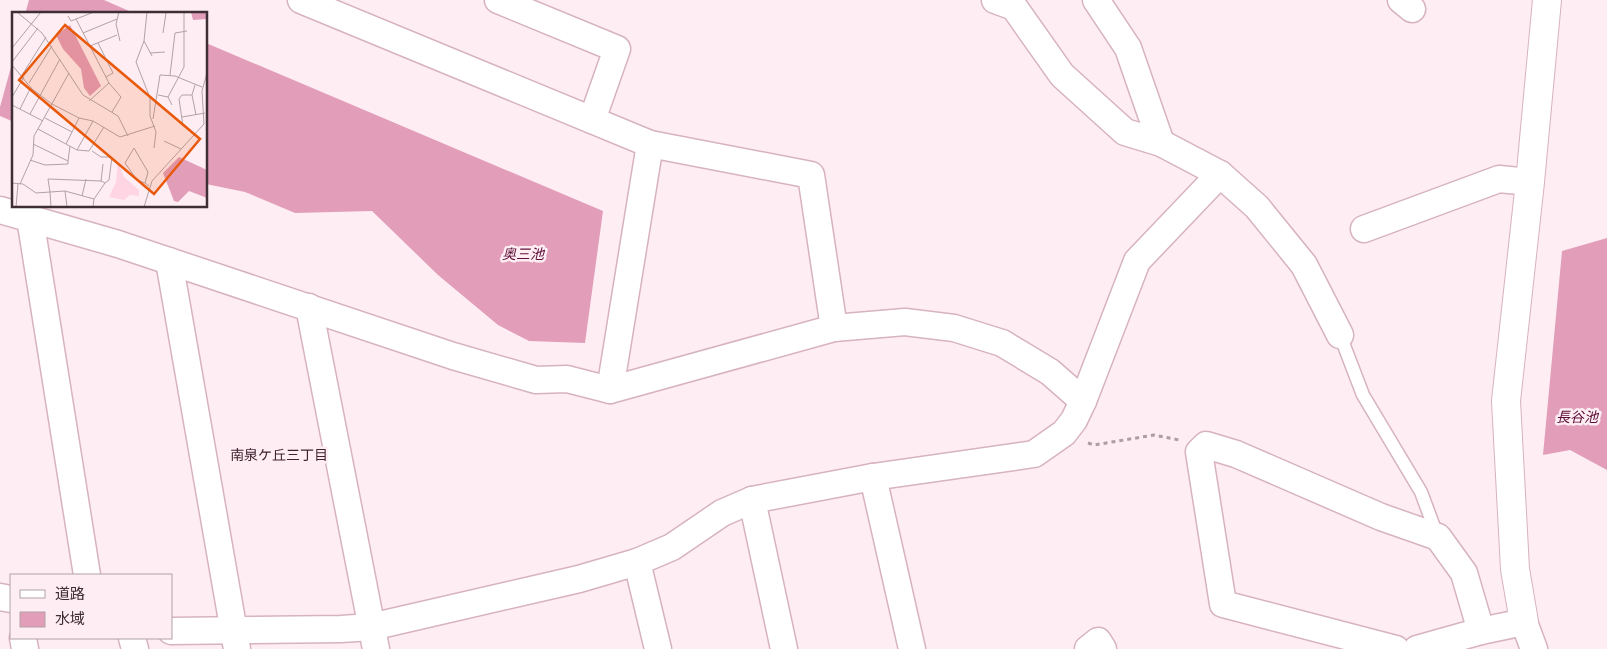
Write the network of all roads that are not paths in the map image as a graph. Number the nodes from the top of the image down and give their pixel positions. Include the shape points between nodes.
1 (301, 0) edge
2 (498, 0) edge
3 (995, 0) edge
4 (1096, 0) edge
5 (1547, 0) edge
6 (592, 120) junction
7 (1161, 142) junction
8 (650, 144) junction
9 (1220, 174) junction
10 (1530, 182) junction
11 (0, 210) edge
12 (30, 218) junction
13 (1364, 229) dead end
14 (170, 261) junction
15 (309, 307) junction
16 (834, 328) junction
17 (1340, 335) joint
18 (610, 390) junction
19 (1083, 401) junction
20 (873, 477) junction
21 (752, 500) junction
22 (1438, 537) junction
23 (637, 562) junction
24 (87, 574) edge
25 (1524, 622) junction
26 (1481, 631) junction
27 (172, 632) edge
28 (373, 638) edge
29 (236, 640) edge
30 (658, 649) edge
31 (784, 649) edge
32 (912, 649) edge
33 (1088, 649) edge
34 (1103, 649) edge
35 (1396, 649) edge
36 (1417, 649) edge
37 (1534, 649) edge

1 - 6 street
2 - 6 street via 617,49
3 - 7 street via 1014,7 1062,75 1125,132
4 - 7 street via 1128,48
5 - 10 street
6 - 8 street
7 - 9 street
8 - 16 street via 811,175
8 - 18 street
9 - 17 street via 1257,207 1304,264
9 - 19 street via 1137,261
10 - 13 street via 1499,179
10 - 25 street via 1506,401 1515,569
11 - 12 street
12 - 14 street
12 - 24 street
14 - 15 street
14 - 29 street
15 - 18 street via 453,356 536,380 567,379
15 - 28 street
16 - 18 street
16 - 19 street via 905,322 954,328 1002,343 1050,372
17 - 22 lane via 1363,396 1421,492
19 - 20 street via 1064,433 1034,454
20 - 21 street
20 - 32 street
21 - 23 street via 722,513 672,548
21 - 31 street
22 - 26 street via 1464,573
22 - 35 street via 1381,517 1236,454 1206,445 1199,452 1223,604
23 - 28 street
23 - 30 street
25 - 26 street
25 - 37 street
26 - 36 street
27 - 29 street
28 - 29 street via 341,629
33 - 34 street via 1098,641

